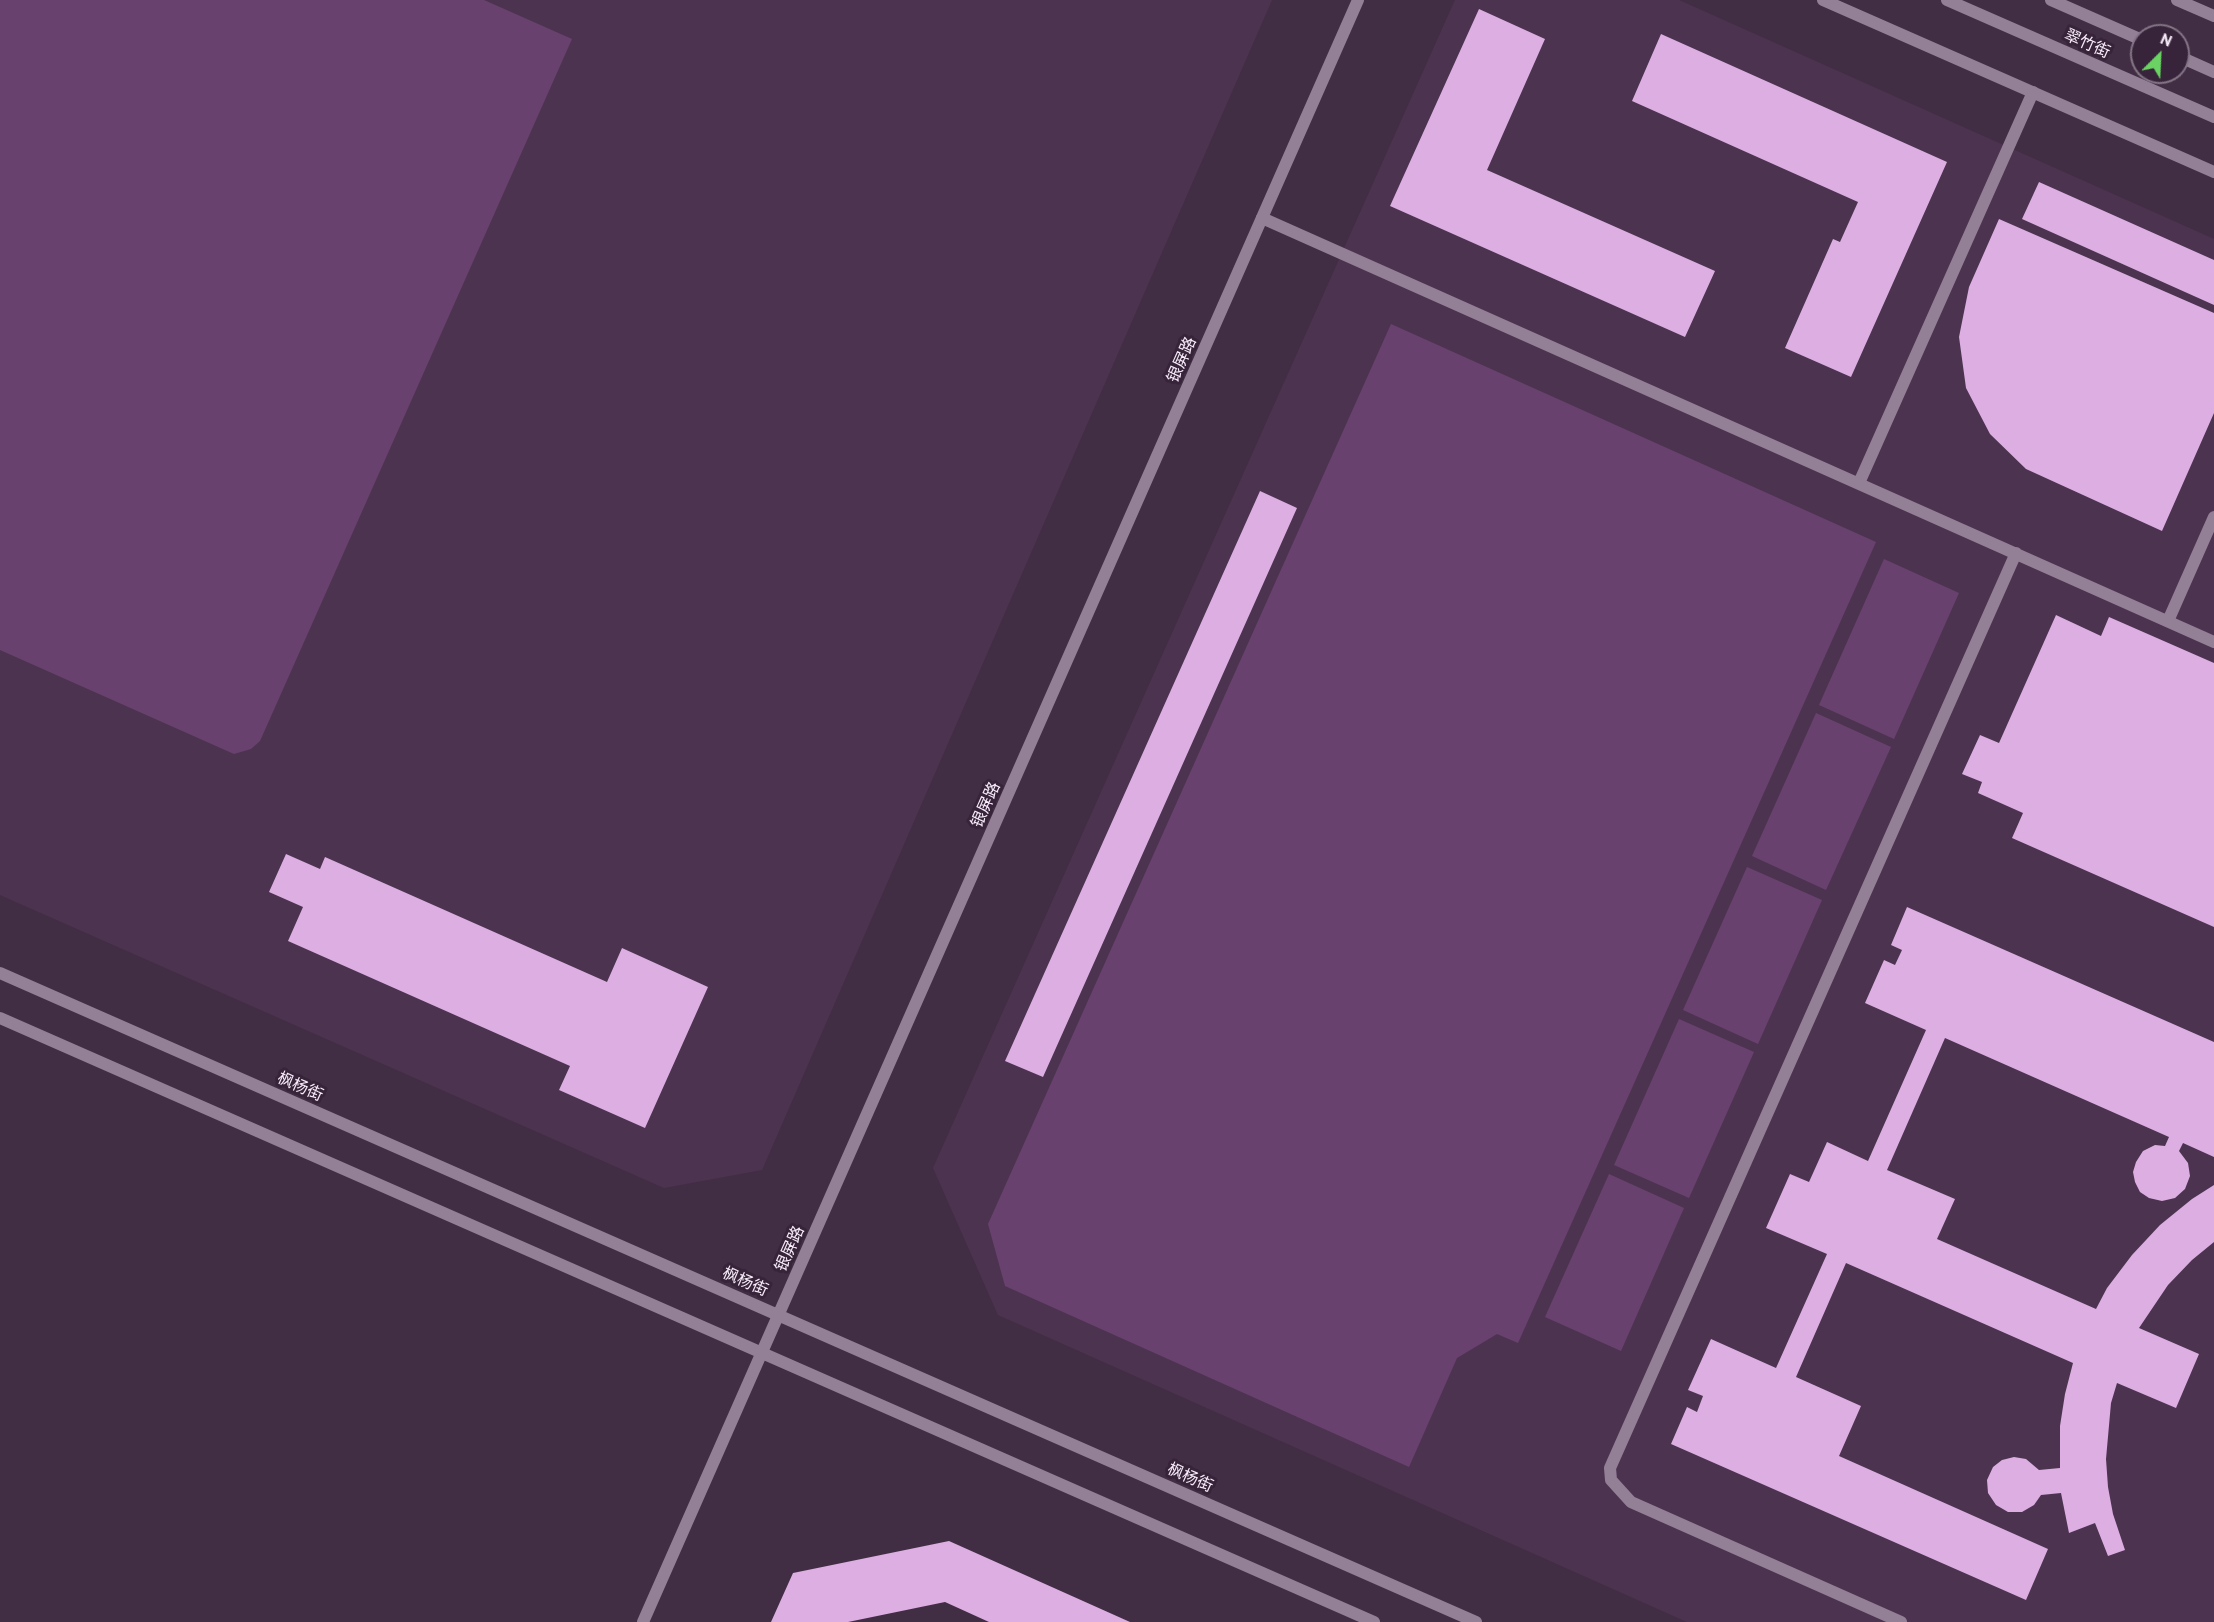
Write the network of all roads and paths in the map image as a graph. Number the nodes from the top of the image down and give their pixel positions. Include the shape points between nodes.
1 (1358, 0) edge
2 (1823, 0) edge
3 (1947, 0) edge
4 (2051, 0) edge
5 (2177, 0) edge
6 (2214, 16) edge
7 (2130, 35) edge
8 (2190, 61) edge
9 (2214, 72) edge
10 (2033, 92) junction
11 (2214, 117) edge
12 (2214, 172) edge
13 (1262, 218) junction
14 (1859, 483) junction
15 (2214, 517) edge
16 (2016, 553) junction
17 (2168, 621) junction
18 (2214, 642) edge
19 (0, 973) edge
20 (0, 1018) edge
21 (779, 1315) junction
22 (762, 1353) junction
23 (643, 1622) edge
24 (1374, 1622) edge
25 (1476, 1622) edge
26 (1901, 1622) edge

1 - 13 street, 银屏路
2 - 10 street
3 - 11 street, 翠竹街
4 - 7 street, 翠竹街
5 - 6 street
8 - 9 street
10 - 12 street
10 - 14 street
13 - 14 street
13 - 21 street, 银屏路
14 - 16 street
15 - 17 street
16 - 17 street
16 - 26 street via 1610,1468 1611,1480 1631,1502
17 - 18 street
19 - 21 street, 枫杨街
20 - 22 street
21 - 22 street, 银屏路
21 - 25 street, 枫杨街
22 - 23 street, 银屏路
22 - 24 street

